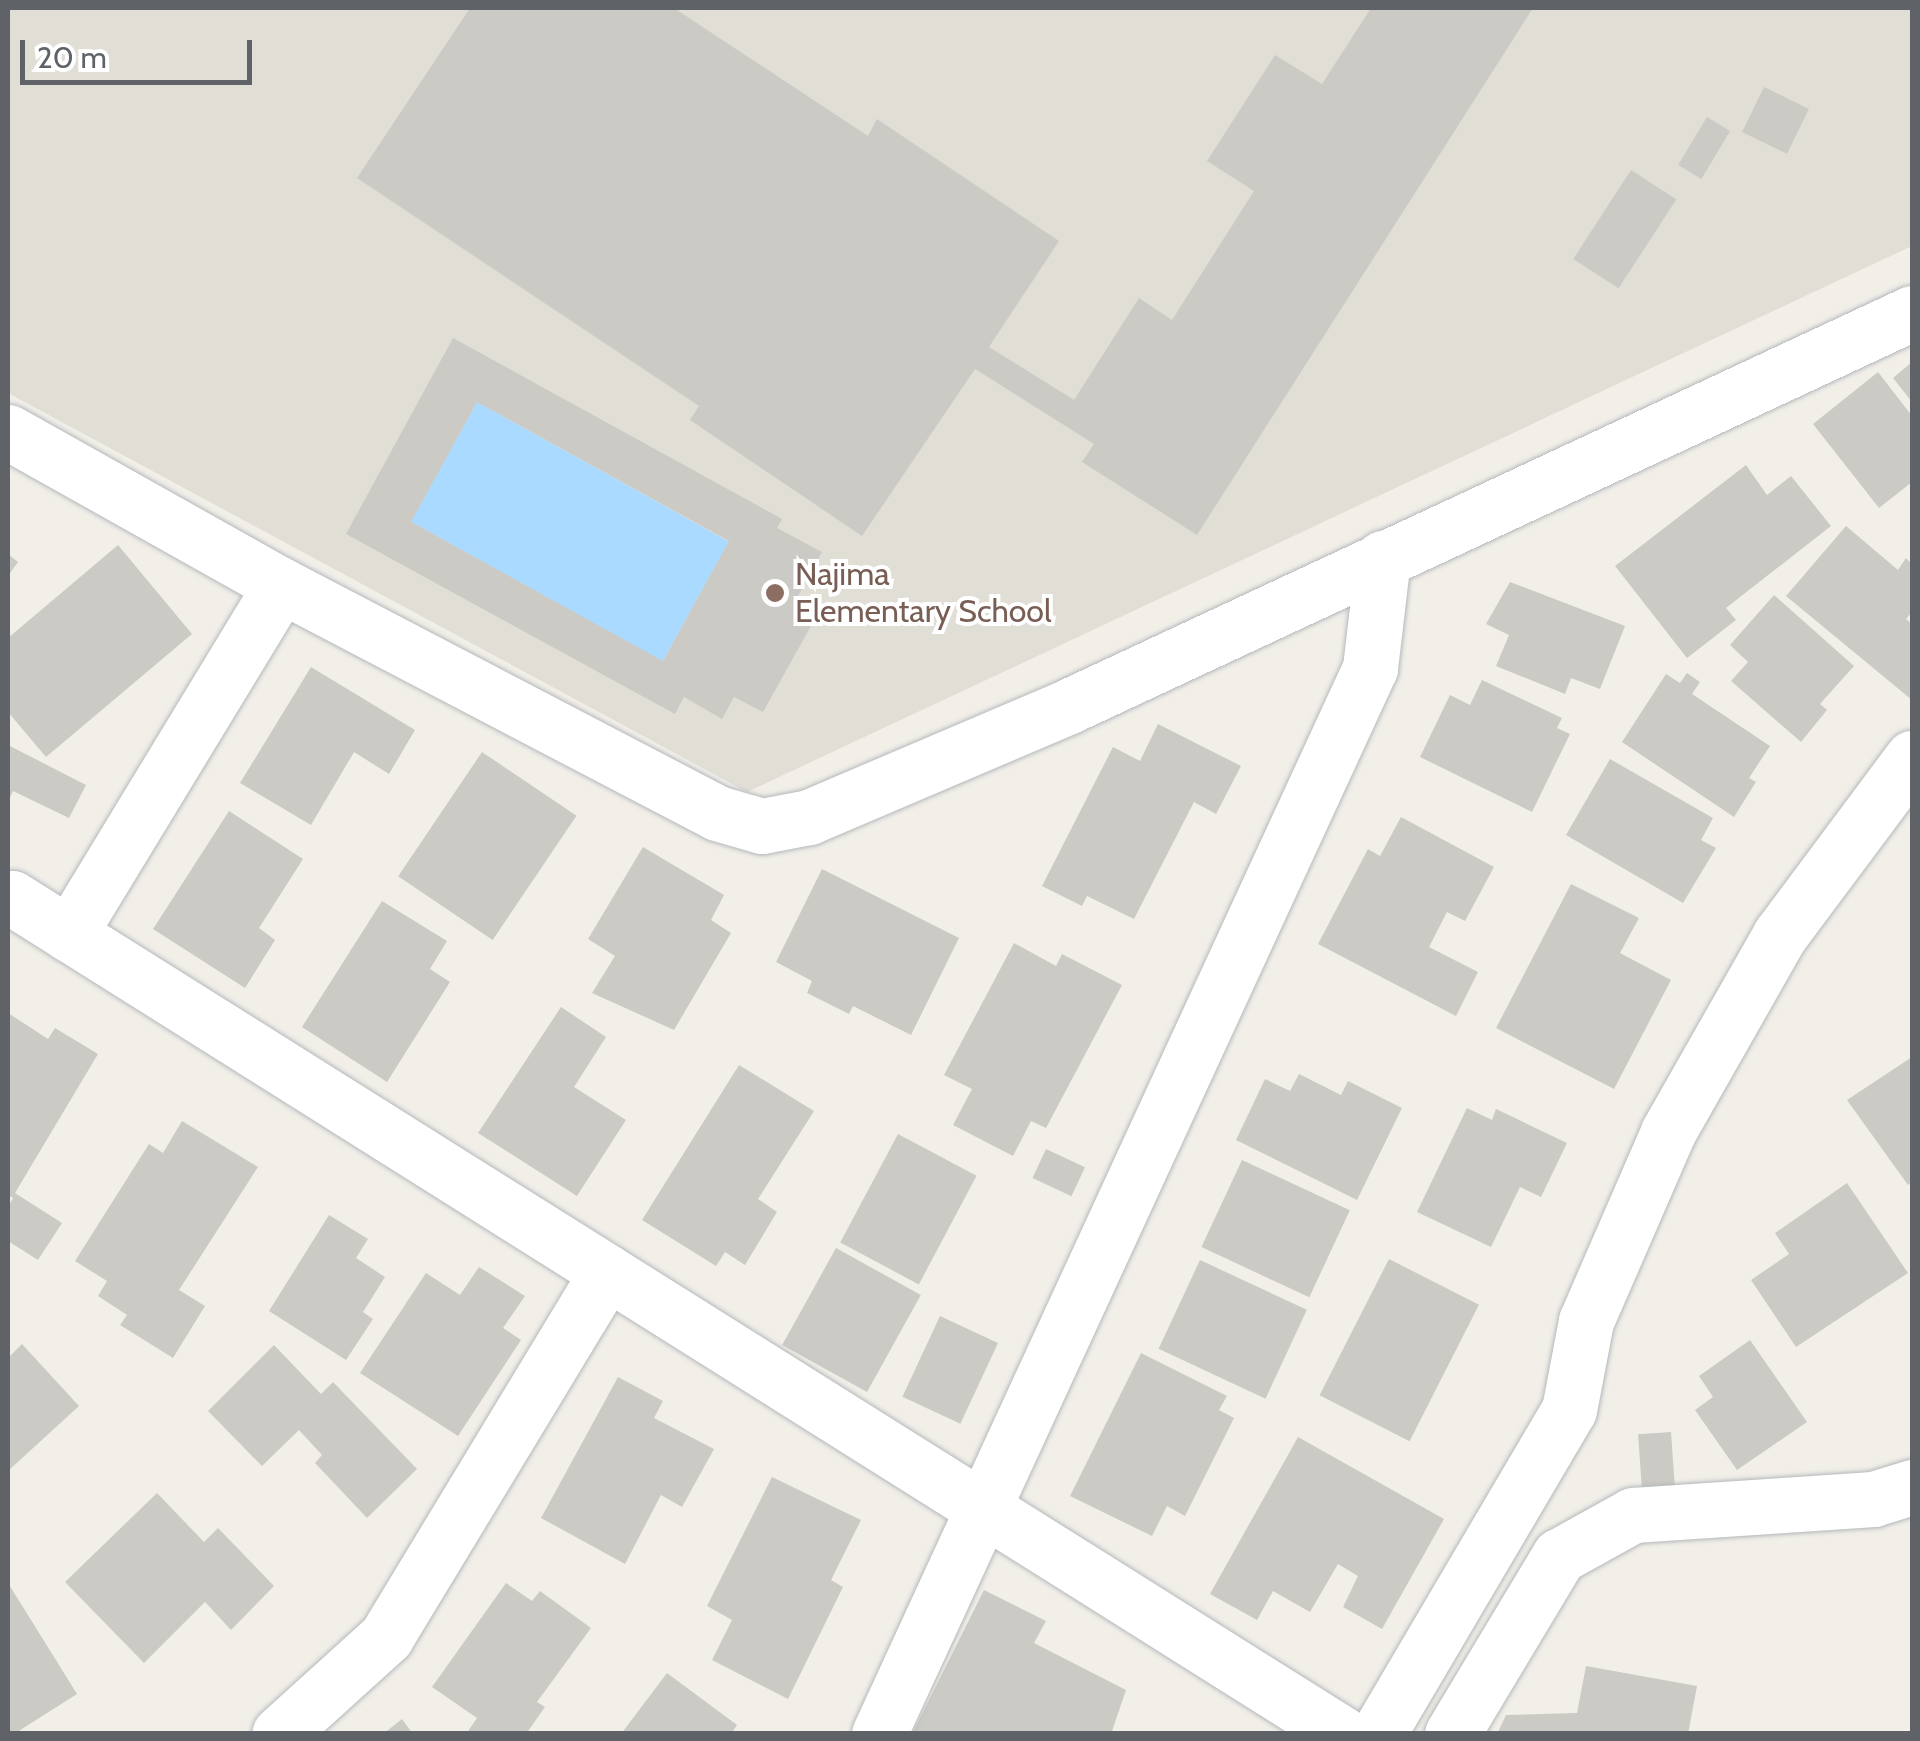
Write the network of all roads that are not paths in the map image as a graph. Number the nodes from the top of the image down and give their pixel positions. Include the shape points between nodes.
1 (1912, 313) edge
2 (8, 432) edge
3 (1382, 558) junction
4 (281, 585) junction
5 (1912, 758) edge
6 (8, 901) edge
7 (68, 934) junction
8 (607, 1272) junction
9 (1912, 1487) edge
10 (981, 1510) junction
11 (279, 1734) edge
12 (879, 1734) edge
13 (1342, 1734) edge
14 (1378, 1734) edge
15 (1452, 1734) edge

1 - 3 street
2 - 4 street
3 - 4 street via 1069,706 809,818 762,826 718,813
3 - 10 street via 1370,668
4 - 7 street
5 - 14 street via 1780,935 1668,1132 1586,1322 1569,1410
6 - 7 street
7 - 8 street
8 - 10 street
8 - 11 street via 386,1637
9 - 15 street via 1873,1499 1633,1515 1559,1556
10 - 12 street
10 - 13 street

